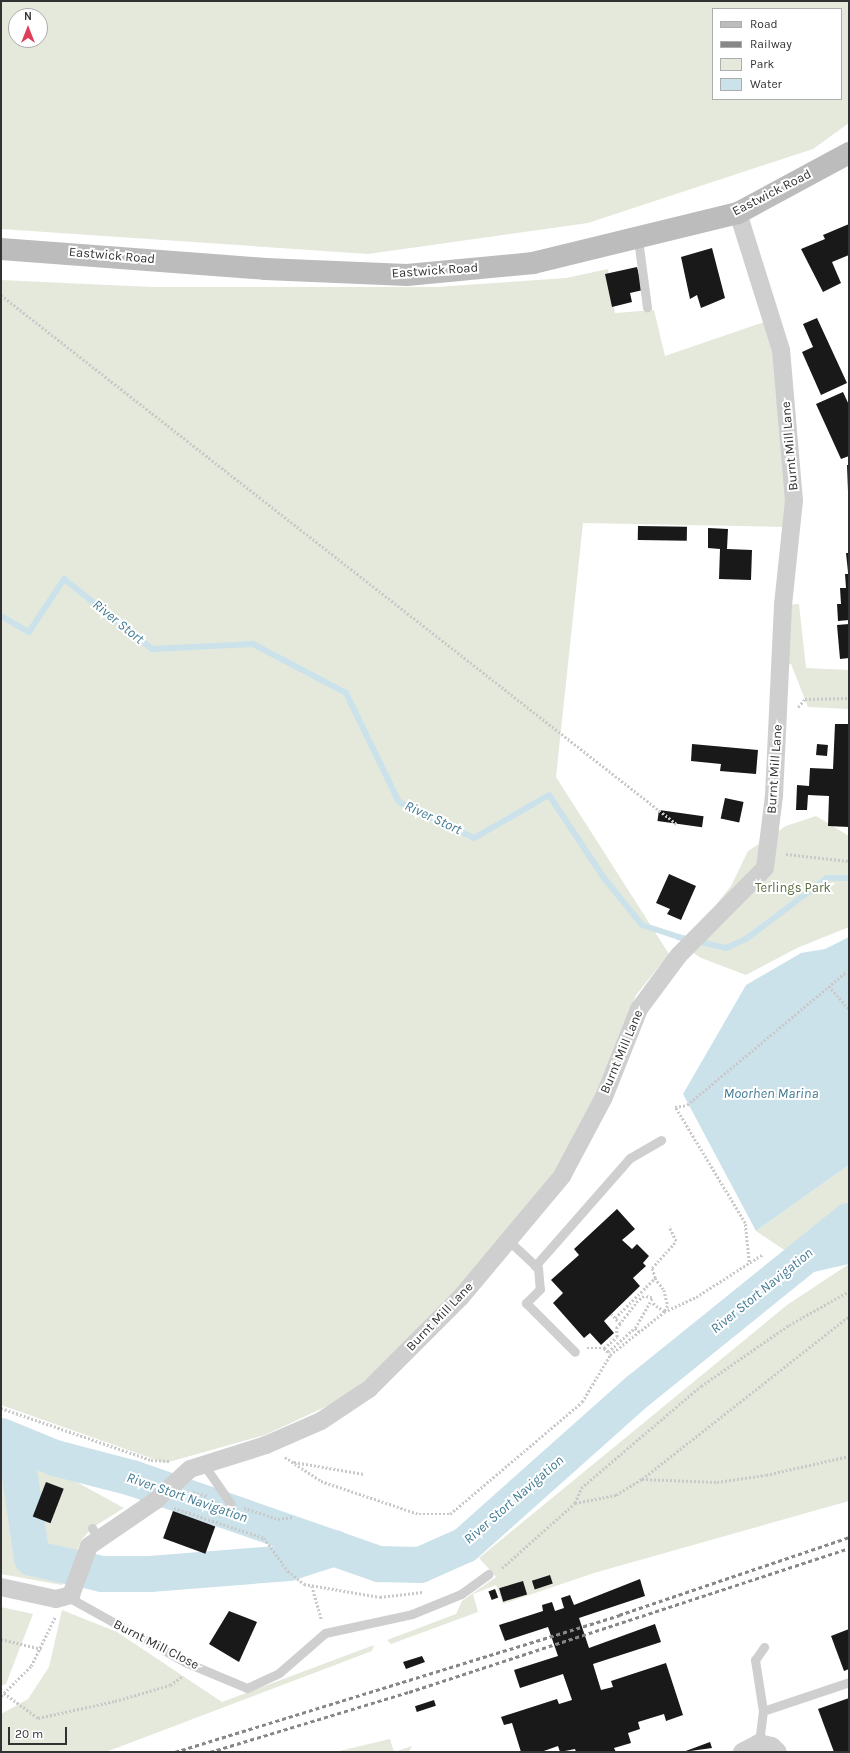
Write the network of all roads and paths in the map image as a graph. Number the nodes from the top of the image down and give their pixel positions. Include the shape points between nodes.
1 (849, 153) edge
2 (738, 213) junction
3 (638, 239) junction
4 (1, 249) edge
5 (1, 294) edge
6 (647, 307) dead end
7 (849, 698) edge
8 (805, 699) dead end
9 (678, 825) dead end
10 (767, 851) junction
11 (849, 861) edge
12 (846, 972) dead end
13 (829, 986) junction
14 (849, 1008) edge
15 (661, 1140) dead end
16 (669, 1227) dead end
17 (510, 1242) junction
18 (762, 1254) dead end
19 (749, 1262) junction
20 (535, 1266) junction
21 (655, 1278) junction
22 (849, 1291) edge
23 (652, 1303) junction
24 (664, 1312) junction
25 (611, 1314) dead end
26 (849, 1316) edge
27 (615, 1318) junction
28 (620, 1324) junction
29 (635, 1328) junction
30 (641, 1333) junction
31 (604, 1348) junction
32 (575, 1352) joint
33 (608, 1352) junction
34 (610, 1355) junction
35 (1, 1408) edge
36 (266, 1445) junction
37 (849, 1456) edge
38 (292, 1462) junction
39 (190, 1464) junction
40 (364, 1474) dead end
41 (642, 1479) junction
42 (575, 1503) junction
43 (231, 1504) dead end
44 (176, 1509) dead end
45 (489, 1574) joint
46 (312, 1586) junction
47 (1, 1587) edge
48 (428, 1591) dead end
49 (68, 1595) junction
50 (325, 1633) junction
51 (1, 1639) edge
52 (764, 1647) dead end
53 (42, 1649) junction
54 (196, 1666) junction
55 (849, 1682) edge
56 (4, 1693) junction
57 (1, 1696) edge
58 (763, 1711) junction
59 (759, 1743) junction
60 (742, 1752) edge
61 (778, 1752) edge

1 - 2 street, Eastwick Road
2 - 3 street, Eastwick Road
2 - 10 street, Burnt Mill Lane via 781,350 794,501 783,605 776,772
3 - 4 street, Eastwick Road via 532,263 407,275 265,269
3 - 6 lane
5 - 9 path
7 - 8 path
10 - 11 path
10 - 17 street, Burnt Mill Lane via 765,868 679,955 639,1009 604,1096 562,1176
12 - 13 path
13 - 14 path
13 - 19 path via 687,1105 675,1108 745,1223
15 - 20 lane via 630,1158
16 - 21 path via 676,1241 652,1268
17 - 20 lane
17 - 36 street, Burnt Mill Lane via 369,1389 321,1421
18 - 19 path
19 - 24 path via 696,1297
20 - 32 lane via 540,1289 526,1303
21 - 24 path via 668,1301
21 - 27 path
22 - 42 path via 789,1325 701,1386 581,1488
23 - 24 path
23 - 28 path via 652,1298 644,1296
23 - 29 path
24 - 30 path
25 - 27 path
26 - 41 path
27 - 28 path
28 - 31 path via 616,1328 618,1337
29 - 30 path
29 - 33 path
30 - 34 path
31 - 32 path
31 - 33 path
33 - 34 path
34 - 38 path via 582,1402 450,1514 411,1512 321,1481
35 - 39 path via 151,1460
36 - 38 path
36 - 39 street, Burnt Mill Lane
37 - 41 path via 766,1475 717,1482
38 - 40 path
39 - 43 lane
39 - 49 street, Burnt Mill Lane via 155,1502 96,1533 85,1551
41 - 42 path via 616,1494
42 - 45 path via 502,1568
44 - 46 path via 264,1538 298,1582
45 - 50 lane via 461,1594 412,1614
46 - 48 path via 380,1597
46 - 50 path
47 - 49 street
49 - 53 path
49 - 54 lane, Burnt Mill Close
50 - 54 lane, Burnt Mill Close via 279,1673 247,1688
51 - 53 path
52 - 58 lane via 755,1660
53 - 56 path via 32,1666
54 - 56 path via 170,1685 38,1718
55 - 58 lane
56 - 57 path
58 - 59 lane
59 - 60 street
59 - 61 street

